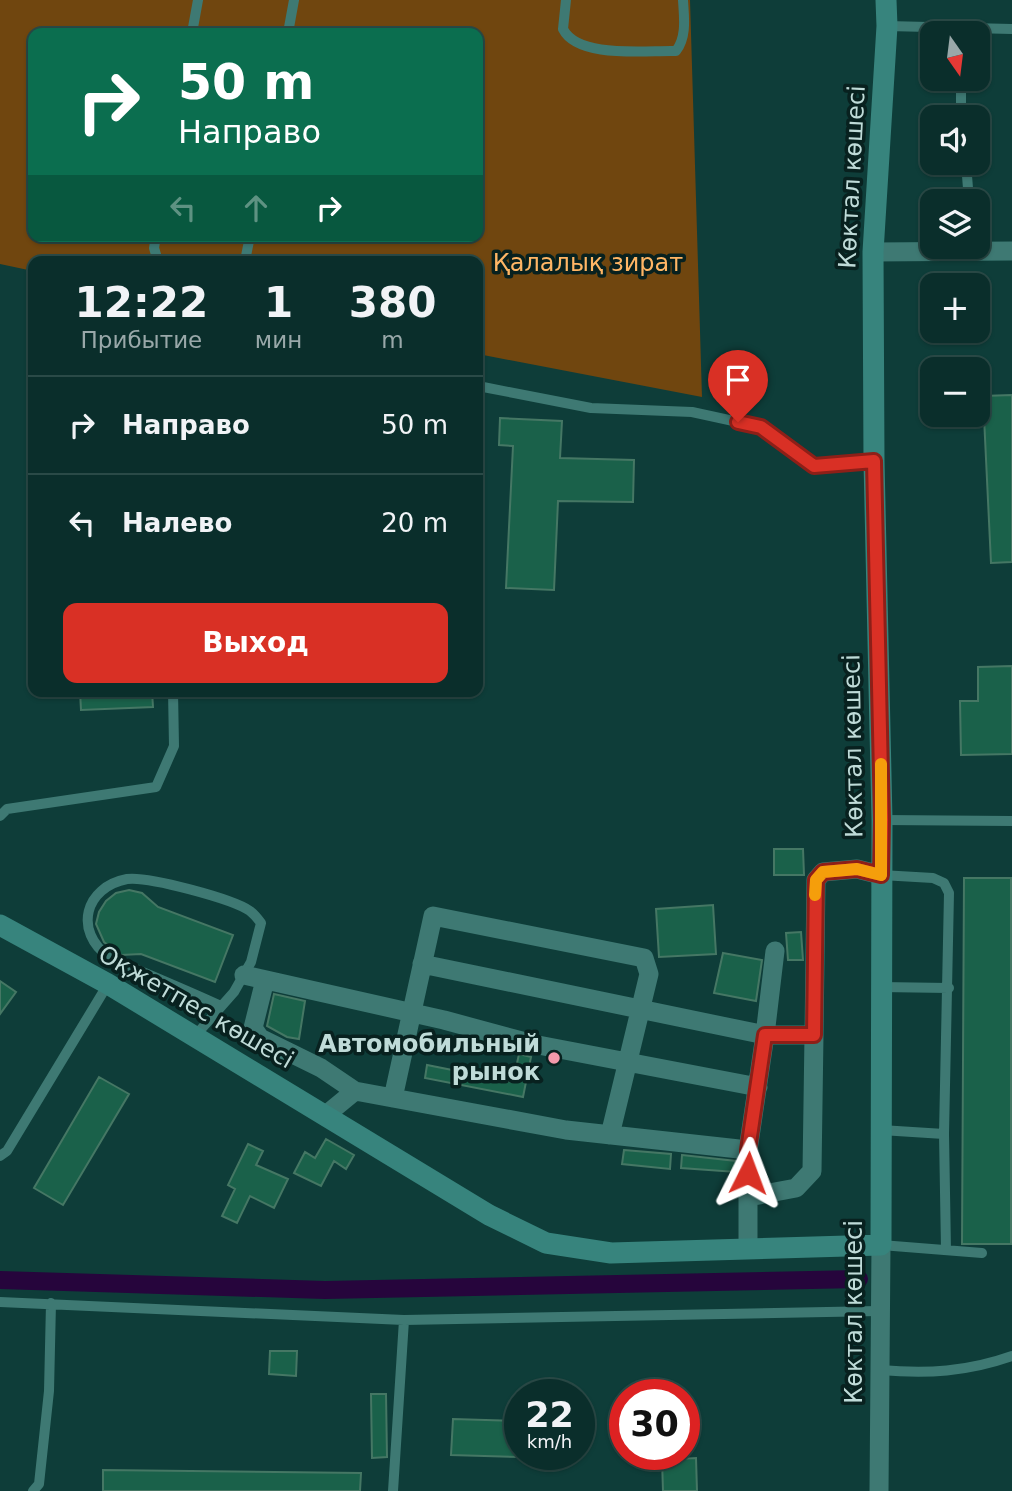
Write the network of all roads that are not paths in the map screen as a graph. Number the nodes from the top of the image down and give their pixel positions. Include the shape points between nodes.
1 (198, 0) edge
2 (294, 0) edge
3 (566, 0) edge
4 (683, 0) edge
5 (886, 0) edge
6 (887, 26) junction
7 (193, 28) edge
8 (289, 28) edge
9 (920, 28) edge
10 (990, 30) edge
11 (1012, 30) edge
12 (990, 250) edge
13 (920, 251) edge
14 (1012, 251) edge
15 (873, 252) junction
16 (483, 387) edge
17 (874, 461) junction
18 (173, 697) edge
19 (0, 816) edge
20 (882, 820) junction
21 (1012, 821) edge
22 (881, 875) junction
23 (0, 925) edge
24 (775, 951) dead end
25 (422, 964) junction
26 (244, 975) junction
27 (265, 980) junction
28 (108, 984) junction
29 (880, 987) junction
30 (949, 988) junction
31 (221, 1006) junction
32 (641, 1008) junction
33 (410, 1013) junction
34 (195, 1035) junction
35 (765, 1035) junction
36 (814, 1035) junction
37 (629, 1062) junction
38 (758, 1087) junction
39 (355, 1091) junction
40 (393, 1098) junction
41 (327, 1114) junction
42 (880, 1130) junction
43 (610, 1135) junction
44 (944, 1135) junction
45 (748, 1150) junction
46 (0, 1156) edge
47 (748, 1197) junction
48 (881, 1245) junction
49 (748, 1249) junction
50 (946, 1250) junction
51 (982, 1253) dead end
52 (0, 1302) edge
53 (51, 1303) junction
54 (879, 1311) junction
55 (404, 1320) junction
56 (1012, 1356) edge
57 (880, 1370) junction
58 (38, 1489) edge
59 (393, 1491) edge
60 (879, 1491) edge

1 - 7 lane
2 - 8 lane
3 - 4 lane via 563,29 575,44 603,50 676,51 684,27
5 - 6 street, Көктал көшесі
6 - 9 lane
6 - 15 street, Көктал көшесі
10 - 11 lane
12 - 14 street
13 - 15 street
15 - 17 street, Көктал көшесі
16 - 17 lane via 591,408 692,412 761,427 814,466
17 - 20 street, Көктал көшесі
18 - 19 lane via 174,746 156,787 7,808
20 - 21 lane
20 - 22 street, Көктал көшесі
22 - 29 street, Көктал көшесі
22 - 30 lane via 933,878 944,883 949,893
22 - 36 street via 857,869 823,872 816,880
23 - 28 street, Оқжетпес көшесі
24 - 35 street
25 - 32 street
25 - 32 street via 433,916 647,962 649,974
25 - 33 street
26 - 27 street
26 - 31 lane
26 - 31 lane via 261,923 250,911 159,882 128,879 105,888 91,904 85,921 93,942 109,957
27 - 33 street
27 - 39 street via 253,1028 260,1038 321,1068
28 - 34 street, Оқжетпес көшесі
28 - 46 lane
29 - 30 lane
29 - 42 street, Көктал көшесі
30 - 44 lane
31 - 34 lane
32 - 35 street
32 - 37 street
33 - 37 street
33 - 40 street
34 - 41 street, Оқжетпес көшесі
35 - 36 street
35 - 38 street
36 - 47 street via 812,1171 796,1188
37 - 38 street
37 - 43 street
38 - 45 street
39 - 40 street
39 - 41 street
40 - 43 street
41 - 49 street, Оқжетпес көшесі via 489,1215 546,1243 611,1253
42 - 44 lane
42 - 48 street, Көктал көшесі
43 - 45 street
44 - 50 lane
45 - 47 street
47 - 49 street
48 - 49 street, Оқжетпес көшесі
48 - 50 lane
48 - 54 street, Көктал көшесі
50 - 51 lane
52 - 53 lane
53 - 55 lane
53 - 58 lane via 49,1391
54 - 55 lane
54 - 57 street, Көктал көшесі
55 - 59 lane
56 - 57 lane via 983,1366 928,1374
57 - 60 street, Көктал көшесі

